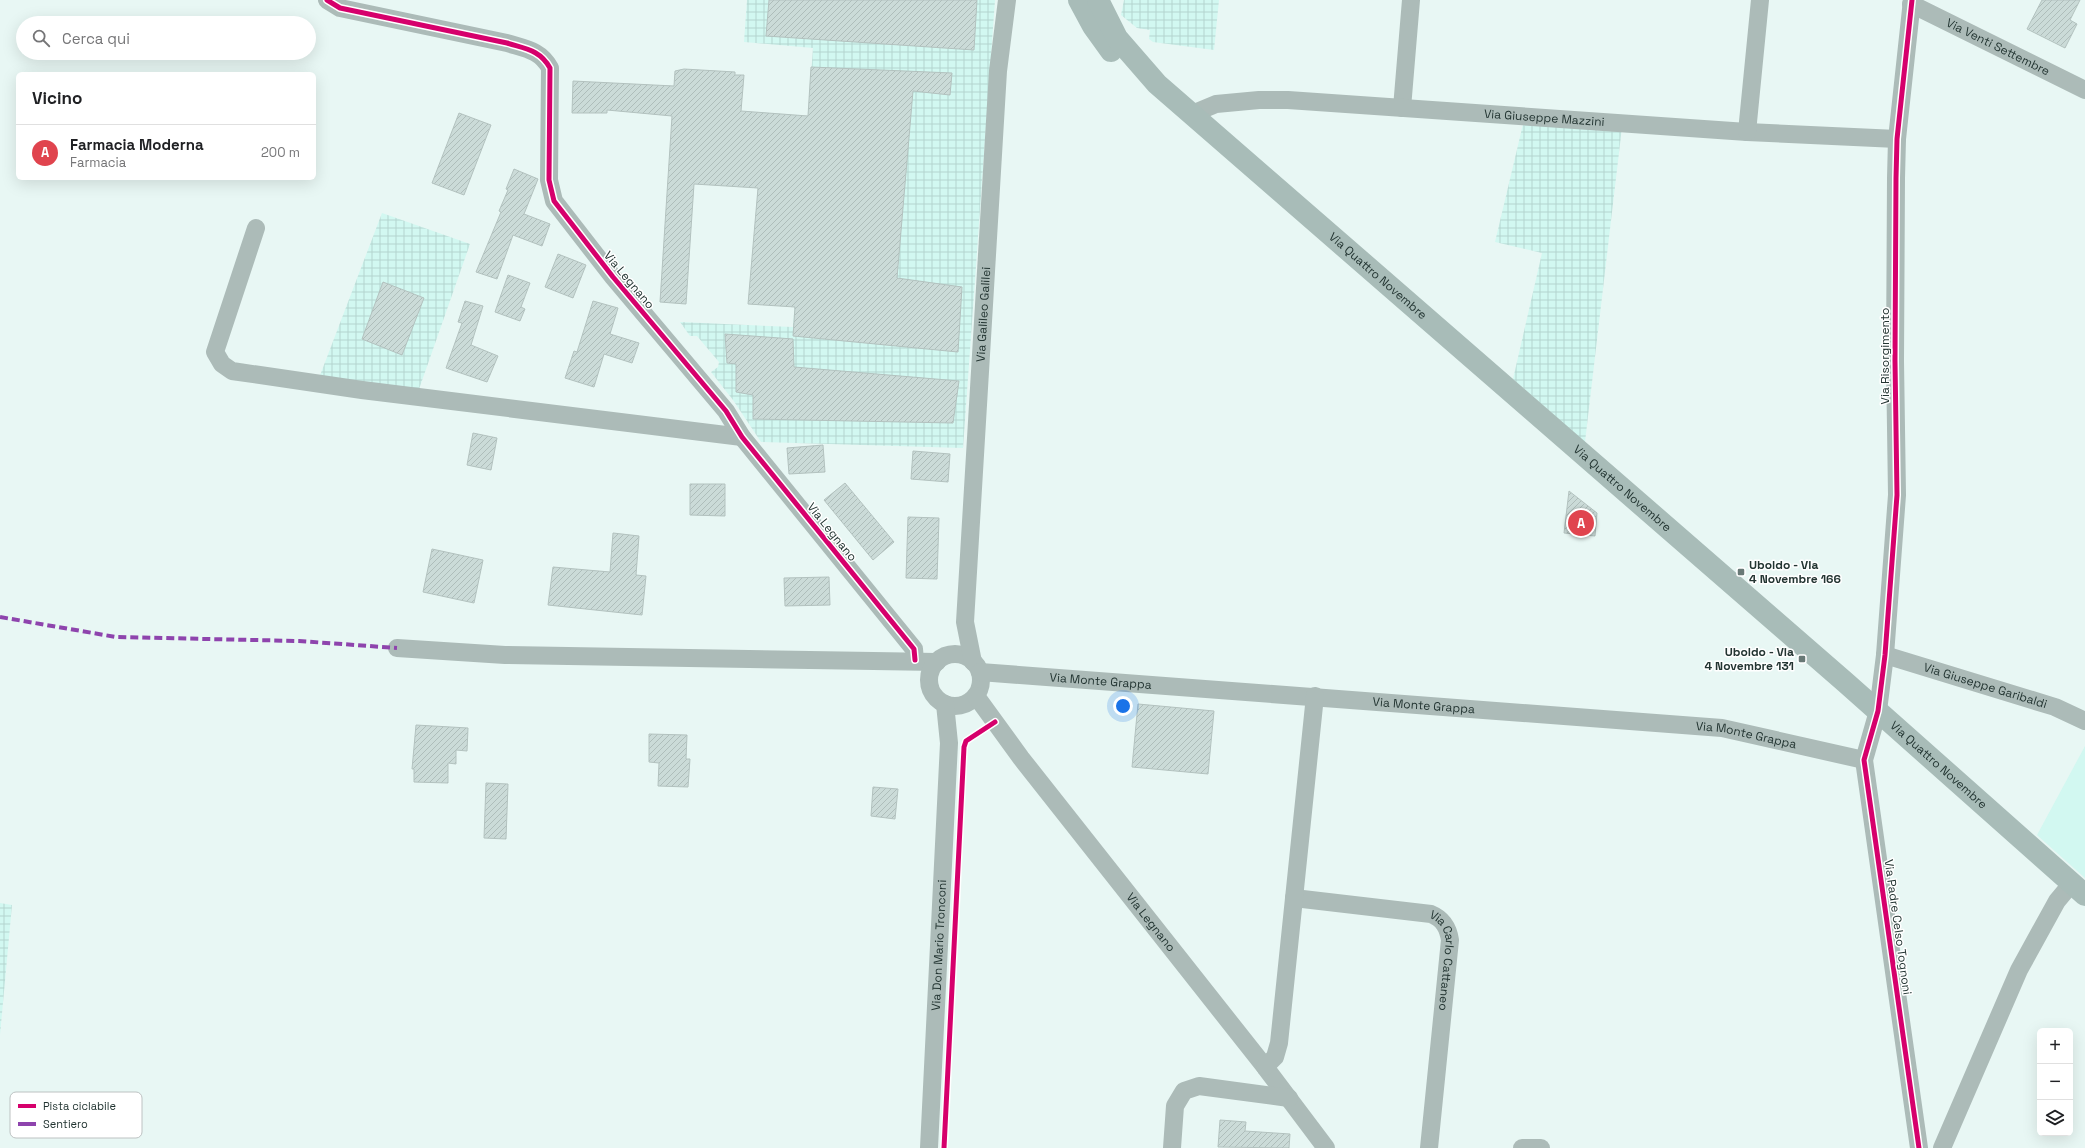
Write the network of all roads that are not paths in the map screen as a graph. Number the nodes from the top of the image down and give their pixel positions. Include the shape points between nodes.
1 (1079, 0) edge
2 (1098, 0) edge
3 (1411, 0) edge
4 (1760, 0) edge
5 (325, 1) edge
6 (1007, 2) edge
7 (1911, 2) edge
8 (1157, 84) junction
9 (2083, 84) edge
10 (1402, 108) junction
11 (1192, 114) junction
12 (1747, 132) junction
13 (1897, 139) junction
14 (256, 228) dead end
15 (742, 437) junction
16 (965, 622) junction
17 (397, 648) dead end
18 (1884, 655) junction
19 (943, 658) junction
20 (915, 660) junction
21 (977, 667) junction
22 (1315, 696) junction
23 (970, 700) junction
24 (945, 704) junction
25 (1878, 711) junction
26 (2085, 721) edge
27 (949, 743) junction
28 (1864, 760) junction
29 (2078, 889) edge
30 (1294, 898) junction
31 (1265, 1067) junction
32 (1289, 1098) junction
33 (929, 1148) edge
34 (1172, 1148) edge
35 (1326, 1148) edge
36 (1429, 1148) edge
37 (1522, 1148) edge
38 (1541, 1148) edge
39 (1919, 1148) edge
40 (1942, 1148) edge

1 - 8 main road, Via Quattro Novembre via 1106,46 1132,70
2 - 8 main road, Via Quattro Novembre via 1117,38
3 - 10 street
4 - 12 street
5 - 15 street, Via Legnano via 340,8 507,43 533,51 544,58 550,68 549,180 554,201 613,277 726,412
6 - 16 street, Via Galileo Galilei via 998,71
7 - 9 street, Via Venti Settembre
7 - 13 street, Via Risorgimento
8 - 11 main road, Via Quattro Novembre
10 - 11 street, Via Giuseppe Mazzini via 1259,100 1216,104
10 - 12 street, Via Giuseppe Mazzini
11 - 25 main road, Via Quattro Novembre
12 - 13 street, Via Giuseppe Mazzini
13 - 18 street, Via Risorgimento via 1894,361 1897,495
14 - 15 street via 215,352 222,364 232,371 355,390
15 - 20 street, Via Legnano via 914,649
16 - 19 street, Via Galileo Galilei
16 - 21 street, Via Galileo Galilei
17 - 20 street via 505,655
18 - 25 street, Via Risorgimento
18 - 26 street, Via Giuseppe Garibaldi via 2055,707
19 - 20 street
19 - 21 street via 958,654
19 - 24 street via 930,676 930,685 938,699
21 - 22 street, Via Monte Grappa
21 - 23 street via 981,685
22 - 28 street, Via Monte Grappa via 1722,728
22 - 30 street
23 - 24 street via 959,706
23 - 27 street, Via Don Mario Tronconi
23 - 31 street, Via Legnano via 1021,758
24 - 27 street, Via Don Mario Tronconi
25 - 28 street, Via Padre Celso Tognoni
25 - 29 main road, Via Quattro Novembre
27 - 33 street, Via Don Mario Tronconi
28 - 39 street, Via Padre Celso Tognoni
29 - 40 street via 2057,901 2018,970
30 - 31 street via 1279,1043 1275,1057
30 - 36 street, Via Carlo Cattaneo via 1431,914 1439,917 1449,932
31 - 32 street, Via Legnano
32 - 34 street via 1199,1086 1184,1091 1175,1106
32 - 35 street, Via Legnano
37 - 38 street

